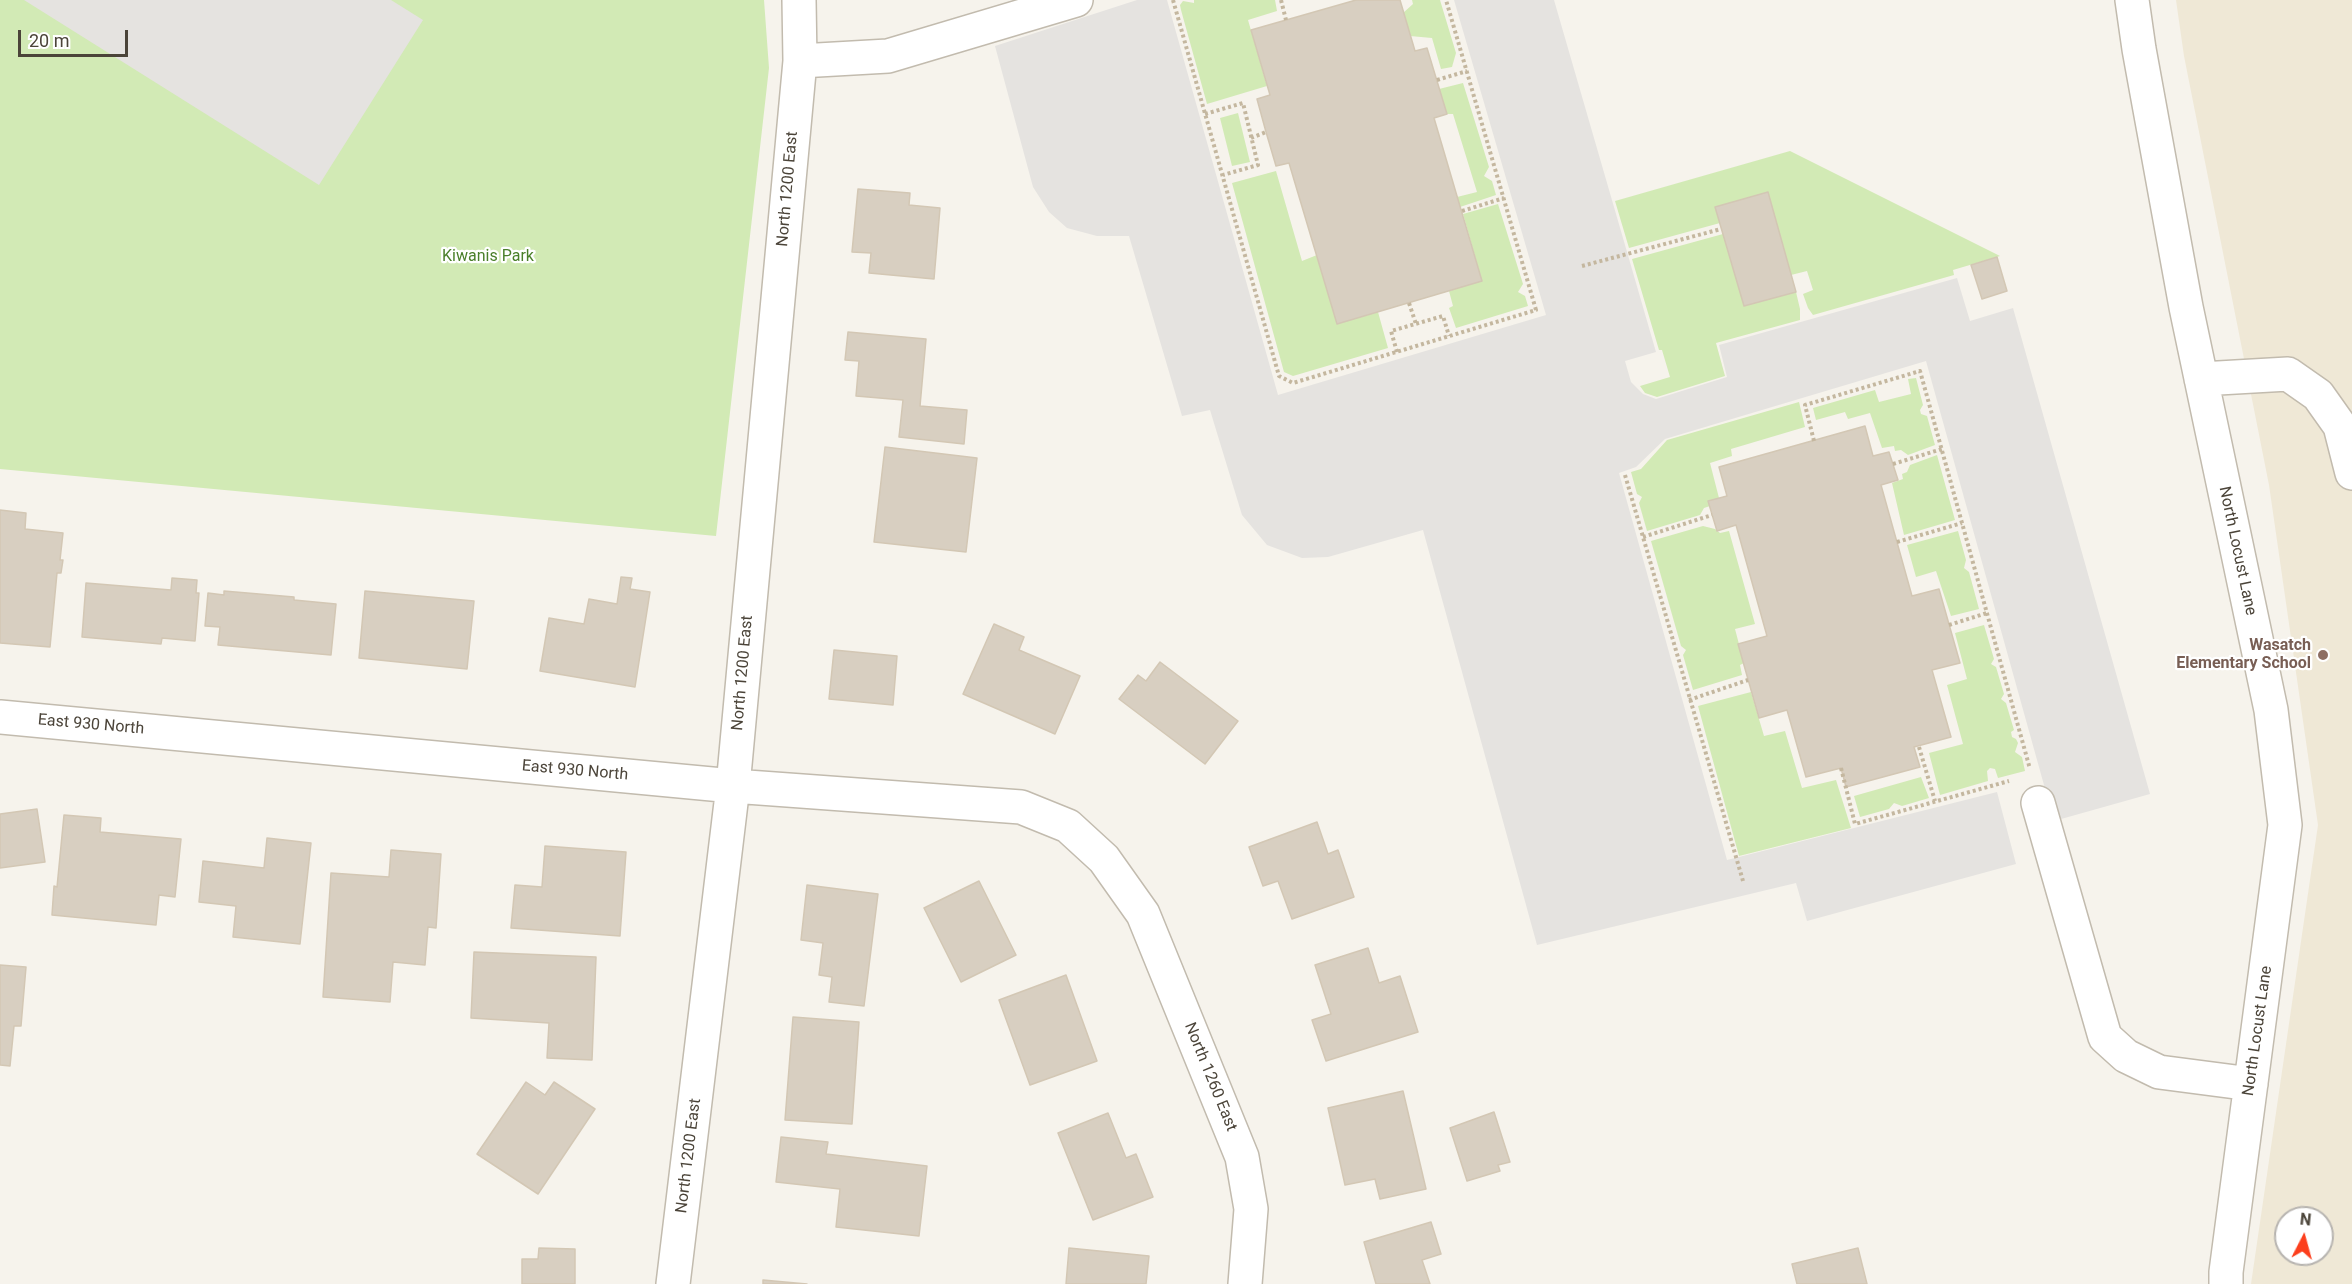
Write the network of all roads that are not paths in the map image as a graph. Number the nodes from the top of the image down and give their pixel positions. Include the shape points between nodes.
1 (799, 0) edge
2 (1076, 0) edge
3 (2132, 0) edge
4 (800, 61) junction
5 (2201, 379) junction
6 (2352, 473) edge
7 (0, 717) edge
8 (733, 786) junction
9 (2035, 789) road end
10 (1122, 883) joint
11 (2251, 1084) junction
12 (673, 1284) edge
13 (1245, 1284) edge
14 (2226, 1284) edge

1 - 4 street, North 1200 East
2 - 4 street via 888,56
3 - 5 street, North Locust Lane
4 - 8 street, North 1200 East
5 - 6 street via 2288,374 2318,395 2340,426
5 - 11 street, North Locust Lane via 2271,710 2285,825
7 - 8 street, East 930 North
8 - 10 street, East 930 North via 1021,807 1068,826 1104,859
8 - 12 street, North 1200 East
9 - 11 street via 2105,1037 2126,1056 2159,1072
10 - 13 street, North 1260 East via 1143,914 1242,1157 1251,1209
11 - 14 street, North Locust Lane

